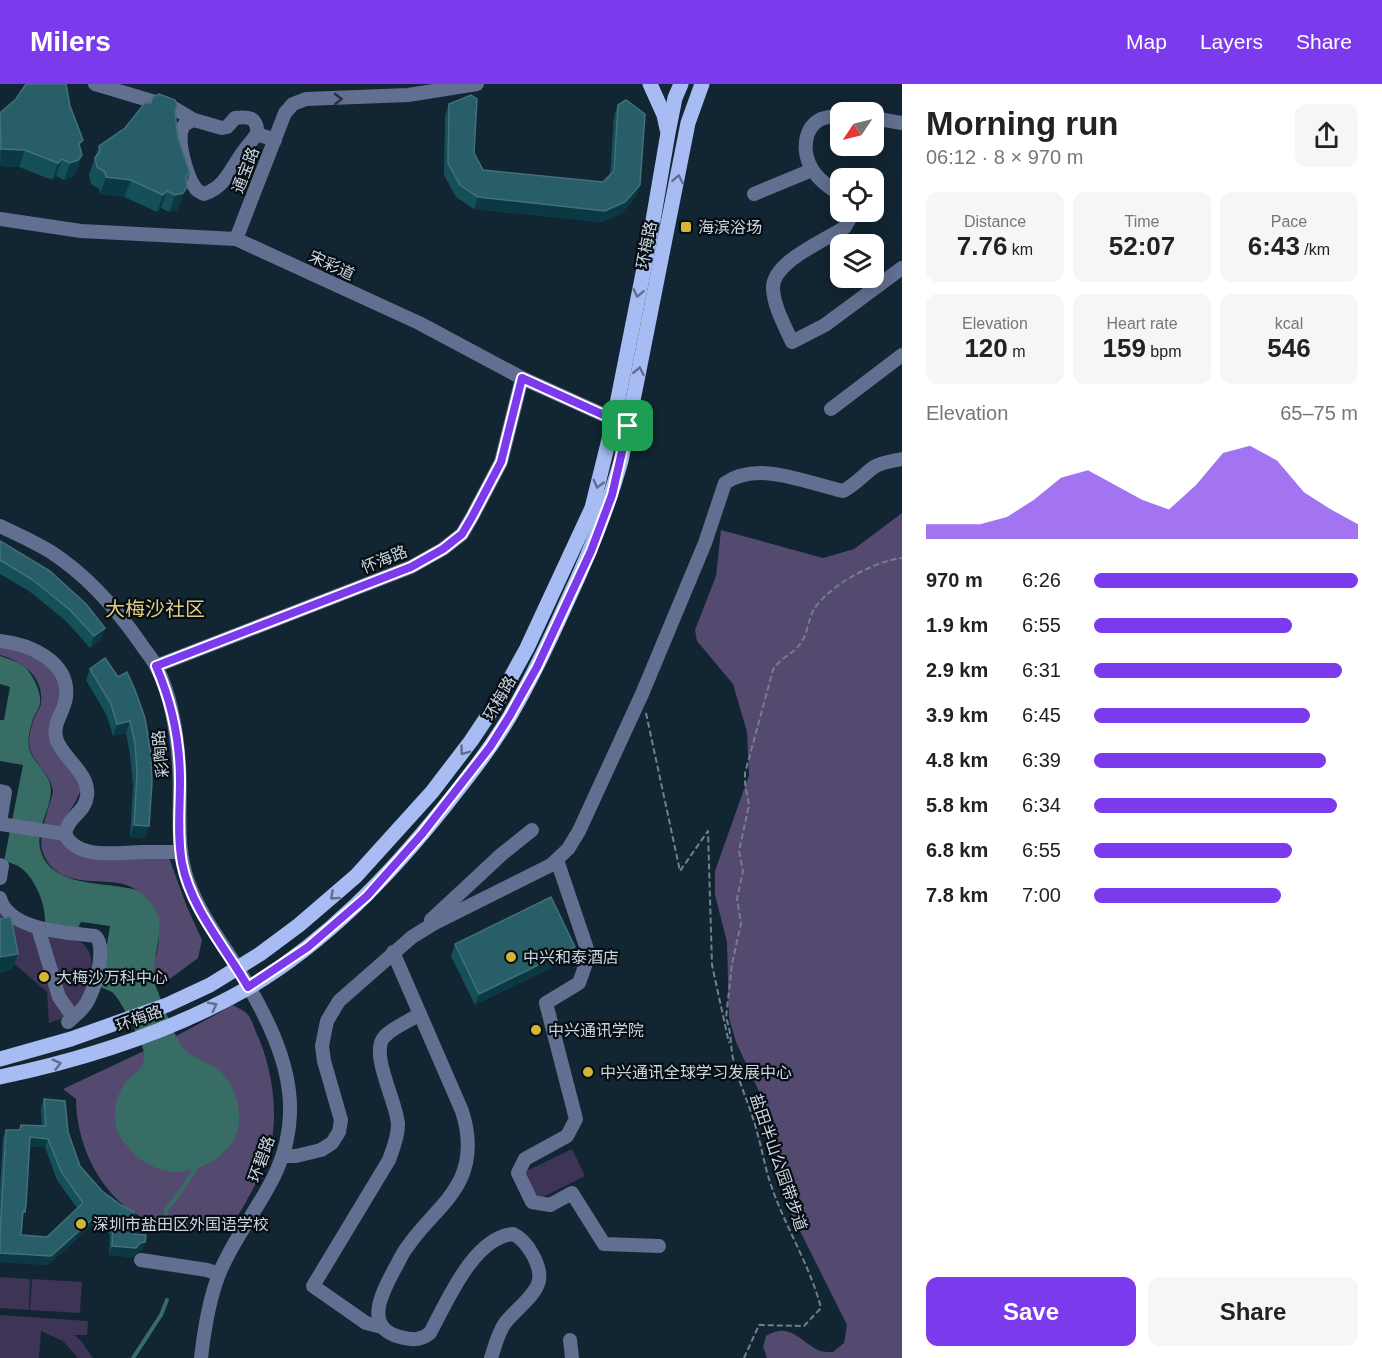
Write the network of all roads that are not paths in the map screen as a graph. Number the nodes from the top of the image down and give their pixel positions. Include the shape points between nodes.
1 (95, 84) edge
2 (477, 84) edge
3 (650, 84) edge
4 (681, 84) edge
5 (702, 84) edge
6 (830, 117) edge
7 (194, 120) junction
8 (884, 120) edge
9 (902, 123) edge
10 (668, 133) junction
11 (257, 134) junction
12 (275, 140) junction
13 (812, 170) junction
14 (830, 187) edge
15 (754, 194) dead end
16 (0, 219) edge
17 (848, 222) edge
18 (236, 239) junction
19 (902, 268) edge
20 (902, 355) edge
21 (522, 378) junction
22 (831, 409) dead end
23 (621, 422) junction
24 (902, 459) edge
25 (0, 526) edge
26 (0, 641) edge
27 (156, 666) junction
28 (0, 791) edge
29 (0, 824) edge
30 (532, 830) dead end
31 (59, 833) junction
32 (181, 852) junction
33 (557, 860) junction
34 (0, 865) edge
35 (0, 878) edge
36 (0, 898) edge
37 (38, 928) junction
38 (412, 937) junction
39 (393, 952) junction
40 (237, 968) junction
41 (248, 987) junction
42 (420, 1014) junction
43 (0, 1059) edge
44 (0, 1077) edge
45 (283, 1156) junction
46 (659, 1246) dead end
47 (141, 1260) dead end
48 (219, 1274) junction
49 (382, 1327) junction
50 (570, 1340) dead end
51 (201, 1358) edge
52 (491, 1358) edge
53 (572, 1358) edge

1 - 7 street via 172,107
12 -> 2 street, 通宝路 via 285,113 300,100 408,95
3 - 10 main road
4 - 10 main road, 环梅路
23 -> 5 main road, 环梅路 via 688,123
6 - 13 street via 811,127 806,141
7 - 11 street via 222,128 235,118 248,117 255,120
7 - 11 street via 185,124 180,135 182,151 196,189 204,194 221,185
8 - 9 street
10 -> 23 main road, 环梅路
11 - 12 street
12 - 18 street, 通宝路
13 - 14 street
13 - 15 street
16 - 18 street, 宋彩道 via 81,231
17 - 19 street via 788,262 774,278 775,299 792,342 825,325
18 - 21 street, 宋彩道 via 419,323
20 - 22 street
21 - 23 street, 宋彩道
21 - 27 street, 怀海路 via 501,462 462,534 443,549 411,567
23 -> 40 main road, 环梅路 via 586,524 527,648 484,722 432,792 356,876 299,925
23 - 41 main road, 环梅路 via 621,461 591,551 537,667 490,747 367,896 301,952
24 - 33 street via 874,467 843,491 766,472 753,472 725,483 705,543 642,694 579,831
25 - 27 street, 彩陶路 via 50,551 99,591
26 - 31 street via 19,643 40,652 58,668 66,684 56,738 87,785 87,797 83,808
27 - 32 street, 彩陶路 via 176,735
28 - 29 street via 5,792
29 - 31 street
30 - 38 street
31 - 32 street via 76,847 89,851
32 - 40 street, 彩陶路 via 195,897
33 - 38 street
33 - 46 street via 589,956 579,983 546,1003 576,1119 567,1136 525,1158 518,1173 532,1202 550,1205 572,1193 604,1244
34 - 35 street
36 - 37 street via 19,921
37 - 37 street via 95,936 101,944 91,996 71,1020 59,998
38 - 39 street
39 - 42 street
39 - 45 street via 339,1001 327,1021 323,1052 341,1120 336,1138 314,1153
40 - 41 street, 环碧路
40 - 43 main road, 环梅路 via 210,985 121,1023
44 -> 41 main road, 环梅路 via 129,1042
41 - 45 street, 环碧路 via 272,1033 289,1092 290,1114
42 - 49 street via 462,1111 468,1147 456,1187 407,1247 391,1276 378,1304
42 - 49 street via 380,1042 383,1072 397,1116 396,1141 389,1160 313,1286 366,1323
45 - 48 street, 环碧路 via 267,1194
47 - 48 street
48 - 51 street, 环碧路
49 - 52 street via 390,1334 413,1340 430,1333 455,1283 472,1262 489,1244 513,1233 525,1242 537,1267 539,1282 503,1325
50 - 53 street

